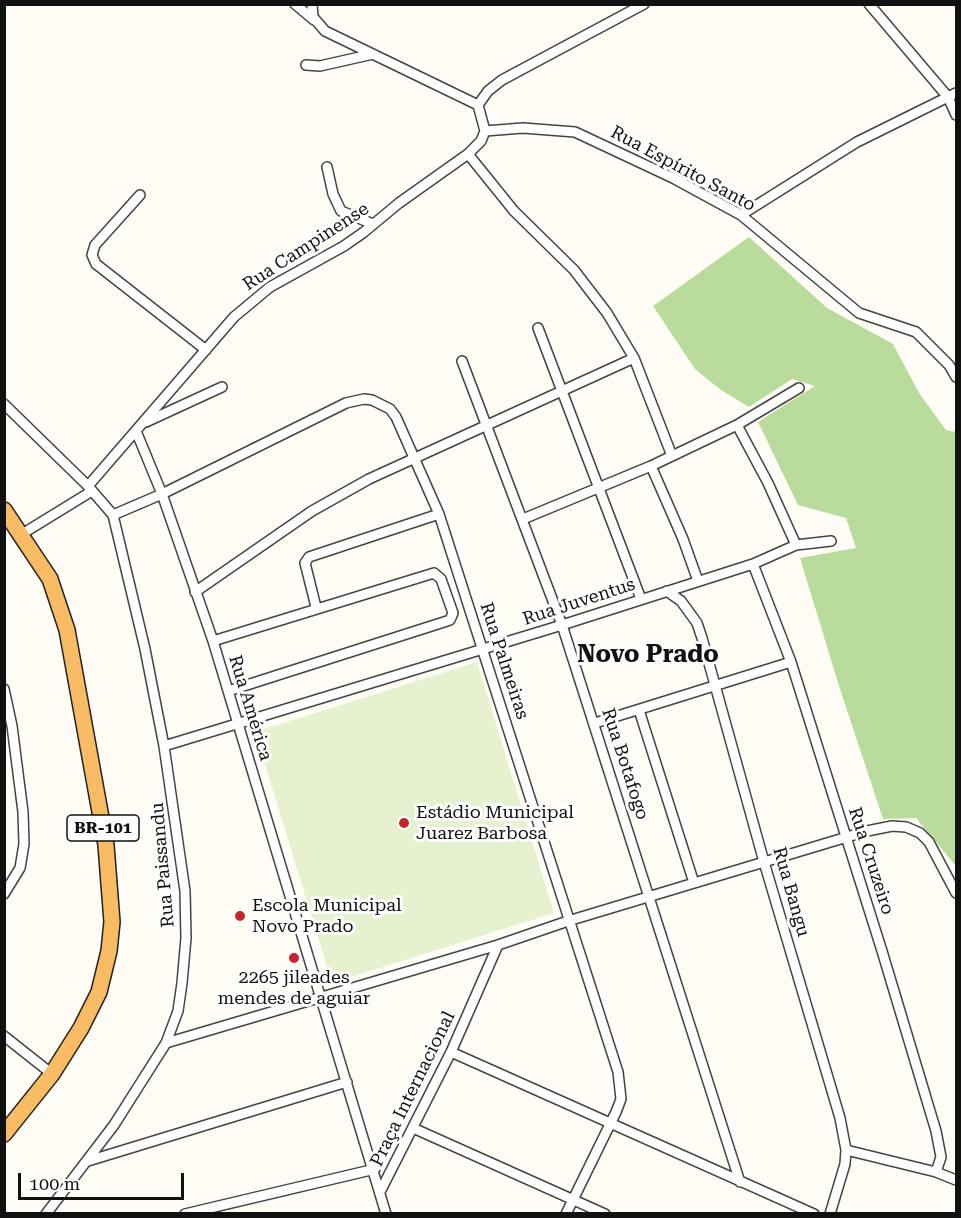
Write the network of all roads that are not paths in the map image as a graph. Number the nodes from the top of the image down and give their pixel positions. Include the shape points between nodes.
1 (295, 4) edge
2 (312, 4) edge
3 (644, 4) edge
4 (869, 4) edge
5 (315, 21) junction
6 (373, 54) junction
7 (306, 65) dead end
8 (952, 95) edge
9 (478, 105) junction
10 (957, 115) edge
11 (485, 131) junction
12 (468, 154) junction
13 (327, 167) dead end
14 (140, 195) dead end
15 (741, 215) junction
16 (373, 224) junction
17 (538, 328) dead end
18 (206, 350) junction
19 (634, 358) junction
20 (462, 361) dead end
21 (957, 377) edge
22 (222, 387) dead end
23 (799, 388) dead end
24 (564, 392) junction
25 (4, 405) edge
26 (488, 425) junction
27 (737, 425) junction
28 (139, 428) junction
29 (672, 456) junction
30 (416, 457) junction
31 (651, 466) junction
32 (90, 489) junction
33 (598, 489) junction
34 (162, 494) junction
35 (4, 510) edge
36 (439, 514) junction
37 (112, 515) junction
38 (524, 519) junction
39 (22, 534) junction
40 (831, 541) dead end
41 (796, 545) junction
42 (753, 564) junction
43 (698, 581) junction
44 (666, 591) junction
45 (195, 592) junction
46 (641, 599) junction
47 (316, 607) junction
48 (562, 625) junction
49 (213, 641) junction
50 (483, 649) junction
51 (791, 662) junction
52 (714, 685) junction
53 (4, 689) edge
54 (228, 691) junction
55 (639, 710) junction
56 (595, 723) junction
57 (239, 726) junction
58 (164, 746) junction
59 (846, 837) junction
60 (764, 862) junction
61 (694, 883) junction
62 (957, 893) edge
63 (4, 894) edge
64 (650, 896) junction
65 (568, 921) junction
66 (498, 945) junction
67 (321, 998) junction
68 (4, 1036) edge
69 (166, 1043) junction
70 (451, 1052) junction
71 (52, 1074) junction
72 (347, 1082) junction
73 (611, 1122) junction
74 (414, 1128) junction
75 (4, 1134) edge
76 (846, 1150) junction
77 (88, 1161) junction
78 (375, 1169) junction
79 (936, 1172) junction
80 (957, 1180) edge
81 (740, 1182) junction
82 (381, 1190) junction
83 (573, 1199) junction
84 (46, 1214) edge
85 (185, 1214) edge
86 (386, 1214) edge
87 (566, 1214) edge
88 (604, 1214) edge
89 (814, 1214) edge
90 (830, 1214) edge

1 - 5 street
2 - 5 street
3 - 9 street via 502,80
4 - 8 street
5 - 6 street via 325,31
6 - 7 street via 320,66
6 - 9 street
8 - 10 street
8 - 15 street via 857,142
9 - 11 street
11 - 12 street, Rua Campinense
11 - 15 street, Rua Espírito Santo via 523,128 575,132
12 - 16 street, Rua Campinense
12 - 19 street via 514,211 574,270 607,313
13 - 16 street via 341,211
14 - 18 street via 95,245 92,255 96,264
15 - 21 street, Rua Espírito Santo via 859,313 916,332
16 - 18 street, Rua Campinense via 344,246 270,287 234,317
17 - 24 street
18 - 28 street, Rua Campinense
19 - 24 street
19 - 29 street
20 - 26 street, Rua Botafogo
22 - 28 street
23 - 27 street
24 - 26 street
24 - 33 street
25 - 32 street
26 - 30 street
26 - 38 street, Rua Botafogo
27 - 29 street
27 - 41 street
28 - 32 street, Rua Campinense
28 - 34 street, Rua América
29 - 31 street
30 - 34 street, Rua Palmeiras via 390,409 364,399 300,423
30 - 36 street, Rua Palmeiras
30 - 45 street via 312,511
31 - 33 street
31 - 43 street
32 - 37 street
32 - 39 street, Rua Campinense
33 - 38 street
33 - 46 street
34 - 37 street, Rua Palmeiras
34 - 45 street, Rua América
35 - 39 highway, BR-101
36 - 47 street via 309,557 305,563
36 - 50 street, Rua Palmeiras
37 - 58 street, Rua Paissandu
38 - 48 street, Rua Botafogo
39 - 71 highway, BR-101 via 50,579 67,630 111,893 109,951 99,992
40 - 41 street, Rua Juventus
41 - 42 street, Rua Juventus
42 - 43 street, Rua Juventus
42 - 51 street, Rua Cruzeiro
43 - 44 street, Rua Juventus
44 - 46 street, Rua Juventus
44 - 52 street, Rua Bangu via 681,601 697,623
45 - 49 street, Rua América
46 - 48 street, Rua Juventus
47 - 49 street
47 - 54 street via 434,573 441,579 453,613 444,622
48 - 50 street, Rua Juventus
48 - 56 street, Rua Botafogo
49 - 54 street, Rua América
50 - 57 street, Rua Juventus
50 - 65 street, Rua Palmeiras
51 - 52 street
51 - 59 street, Rua Cruzeiro
52 - 55 street
52 - 60 street, Rua Bangu
53 - 63 street via 12,726 24,844 20,868
54 - 57 street, Rua América
55 - 56 street
55 - 61 street
56 - 64 street, Rua Botafogo
57 - 58 street, Rua Juventus
57 - 67 street, Rua América
58 - 69 street, Rua Paissandu via 183,870 186,938 178,1011
59 - 60 street
59 - 62 street via 892,826 920,833
59 - 79 street, Rua Cruzeiro via 936,1131 940,1157
60 - 61 street
60 - 76 street, Rua Bangu
61 - 64 street
64 - 65 street
64 - 81 street, Rua Botafogo
65 - 66 street
65 - 73 street, Rua Palmeiras via 618,1072 621,1100
66 - 67 street
66 - 70 street, Praça Internacional
67 - 69 street
67 - 72 street, Praça Internacional
68 - 71 street
69 - 77 street, Rua Paissandu
70 - 73 street
70 - 74 street, Praça Internacional
71 - 75 highway, BR-101
72 - 77 street
72 - 78 street, Praça Internacional
73 - 81 street
73 - 83 street, Rua Palmeiras
74 - 82 street, Praça Internacional
74 - 83 street
76 - 79 street
76 - 90 street, Rua Bangu
77 - 84 street, Rua Paissandu
78 - 82 street, Praça Internacional
78 - 85 street
79 - 80 street
81 - 89 street
82 - 86 street
83 - 87 street, Rua Palmeiras
83 - 88 street

